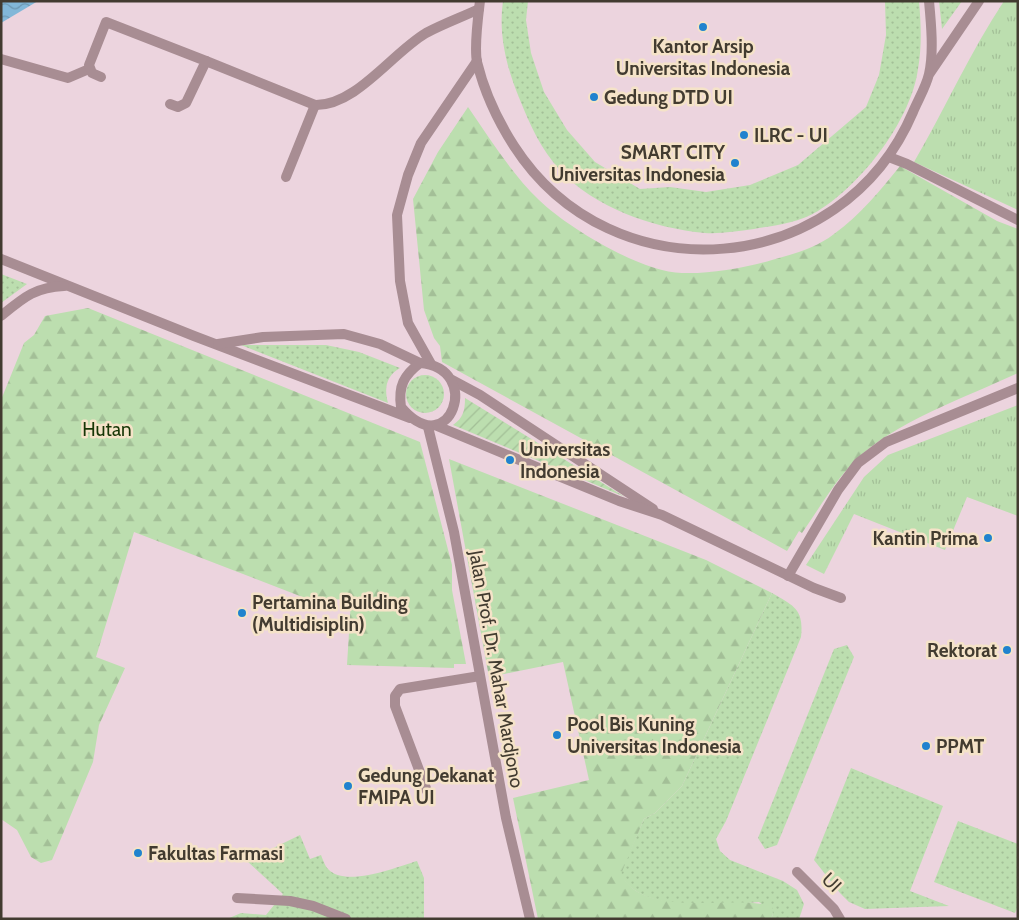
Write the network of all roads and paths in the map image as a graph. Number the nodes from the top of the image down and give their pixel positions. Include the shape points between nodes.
1 (929, 1) edge
2 (979, 1) edge
3 (480, 5) edge
4 (1, 59) edge
5 (206, 61) junction
6 (477, 61) junction
7 (89, 70) junction
8 (929, 74) junction
9 (101, 77) dead end
10 (170, 104) dead end
11 (315, 106) junction
12 (889, 157) junction
13 (286, 177) dead end
14 (1018, 220) edge
15 (1, 259) edge
16 (68, 286) junction
17 (1, 316) edge
18 (218, 344) junction
19 (420, 363) junction
20 (431, 364) junction
21 (452, 380) junction
22 (1018, 388) edge
23 (410, 418) junction
24 (433, 426) junction
25 (662, 515) junction
26 (788, 576) junction
27 (841, 598) dead end
28 (480, 676) junction
29 (427, 791) dead end
30 (797, 872) dead end
31 (237, 898) dead end
32 (346, 919) edge
33 (530, 919) edge
34 (840, 919) edge

1 - 8 street
2 - 8 street
3 - 6 street
3 - 11 street via 426,34 348,96 326,106
4 - 7 street via 68,78
5 - 7 street via 106,22
5 - 10 street via 186,103
5 - 11 street
6 - 12 street via 503,129 522,159 546,186 573,208 604,227 636,240 671,248 706,250 742,248 776,239 809,226 839,207 866,184
6 - 20 street via 421,143 397,215 400,281 408,323
7 - 9 street
8 - 12 street via 906,128
11 - 13 street
12 - 14 street
15 - 16 street
16 - 17 street via 45,287 28,295
16 - 18 street
18 - 19 street via 263,337 344,334 380,344
18 - 23 street
19 - 20 street
19 - 23 street via 401,384 401,407
20 - 21 street via 444,370
21 - 24 street via 455,398 451,412
21 - 25 street via 480,395
22 - 26 street via 886,442 858,463 838,490
23 - 24 street
24 - 25 street via 619,501
24 - 28 street, Jalan Prof. Dr. Mahar Mardjono
25 - 26 street
26 - 27 street
28 - 29 street via 400,689 395,696 395,706
28 - 33 street, Jalan Prof. Dr. Mahar Mardjono via 506,818
30 - 34 street, UI
31 - 32 street via 290,901

